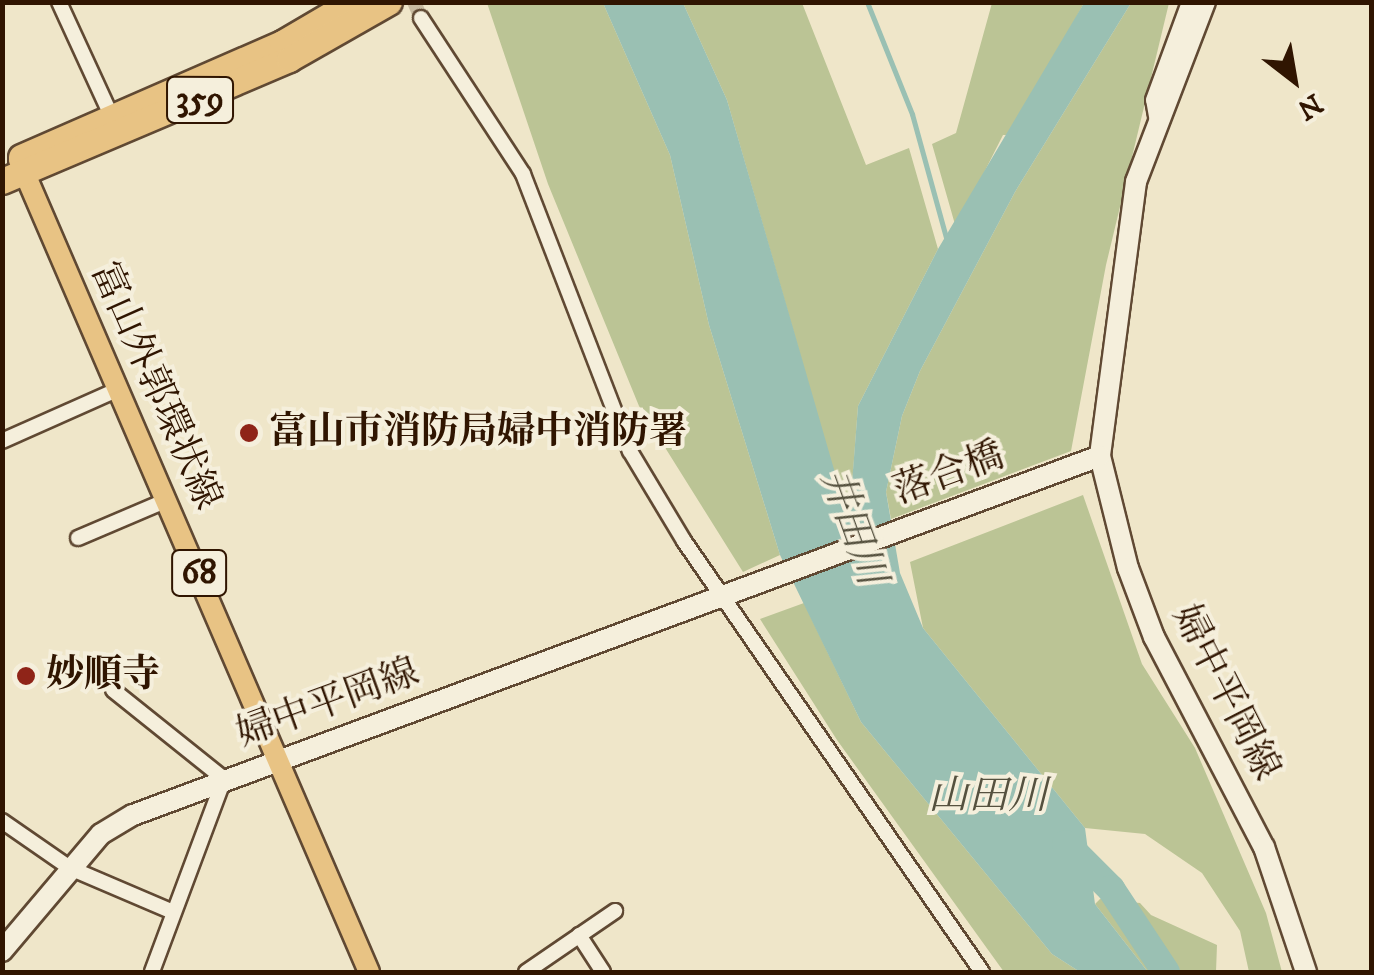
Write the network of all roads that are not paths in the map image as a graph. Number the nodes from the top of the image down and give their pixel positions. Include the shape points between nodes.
1 (59, 2) edge
2 (352, 2) edge
3 (390, 2) edge
4 (1206, 2) edge
5 (1189, 3) edge
6 (421, 18) tunnel mouth
7 (112, 118) junction
8 (1157, 122) junction
9 (12, 169) edge
10 (119, 389) junction
11 (2, 441) edge
12 (1092, 459) junction
13 (167, 500) junction
14 (78, 538) dead end
15 (726, 594) junction
16 (113, 690) dead end
17 (280, 756) junction
18 (224, 779) junction
19 (2, 820) edge
20 (70, 868) junction
21 (615, 911) dead end
22 (172, 912) junction
23 (578, 935) junction
24 (2, 951) edge
25 (152, 972) edge
26 (368, 972) edge
27 (526, 972) edge
28 (603, 972) edge
29 (982, 972) edge
30 (1306, 972) edge

1 - 7 street
2 - 7 highway, 359 via 282,44
3 - 9 highway, 359 via 289,59
4 - 8 main road
5 - 8 street via 1153,100
6 - 15 street via 524,174 630,451 684,541
7 - 9 highway, 359
8 - 12 main road via 1122,257
9 - 10 main road, 富山外郭環状線 / 68
10 - 11 street
10 - 13 main road, 富山外郭環状線 / 68
12 - 15 main road, 落合橋
12 - 30 main road, 婦中平岡線 via 1154,636 1264,847
13 - 14 street
13 - 17 main road, 富山外郭環状線 / 68
15 - 17 main road, 婦中平岡線
15 - 29 street
16 - 18 street
17 - 18 main road, 婦中平岡線
17 - 26 main road, 富山外郭環状線 / 68
18 - 20 main road, 婦中平岡線 via 133,815 101,834
18 - 22 street
19 - 20 street
20 - 22 street
20 - 24 main road, 婦中平岡線
21 - 23 street
22 - 25 street
23 - 27 street
23 - 28 street

